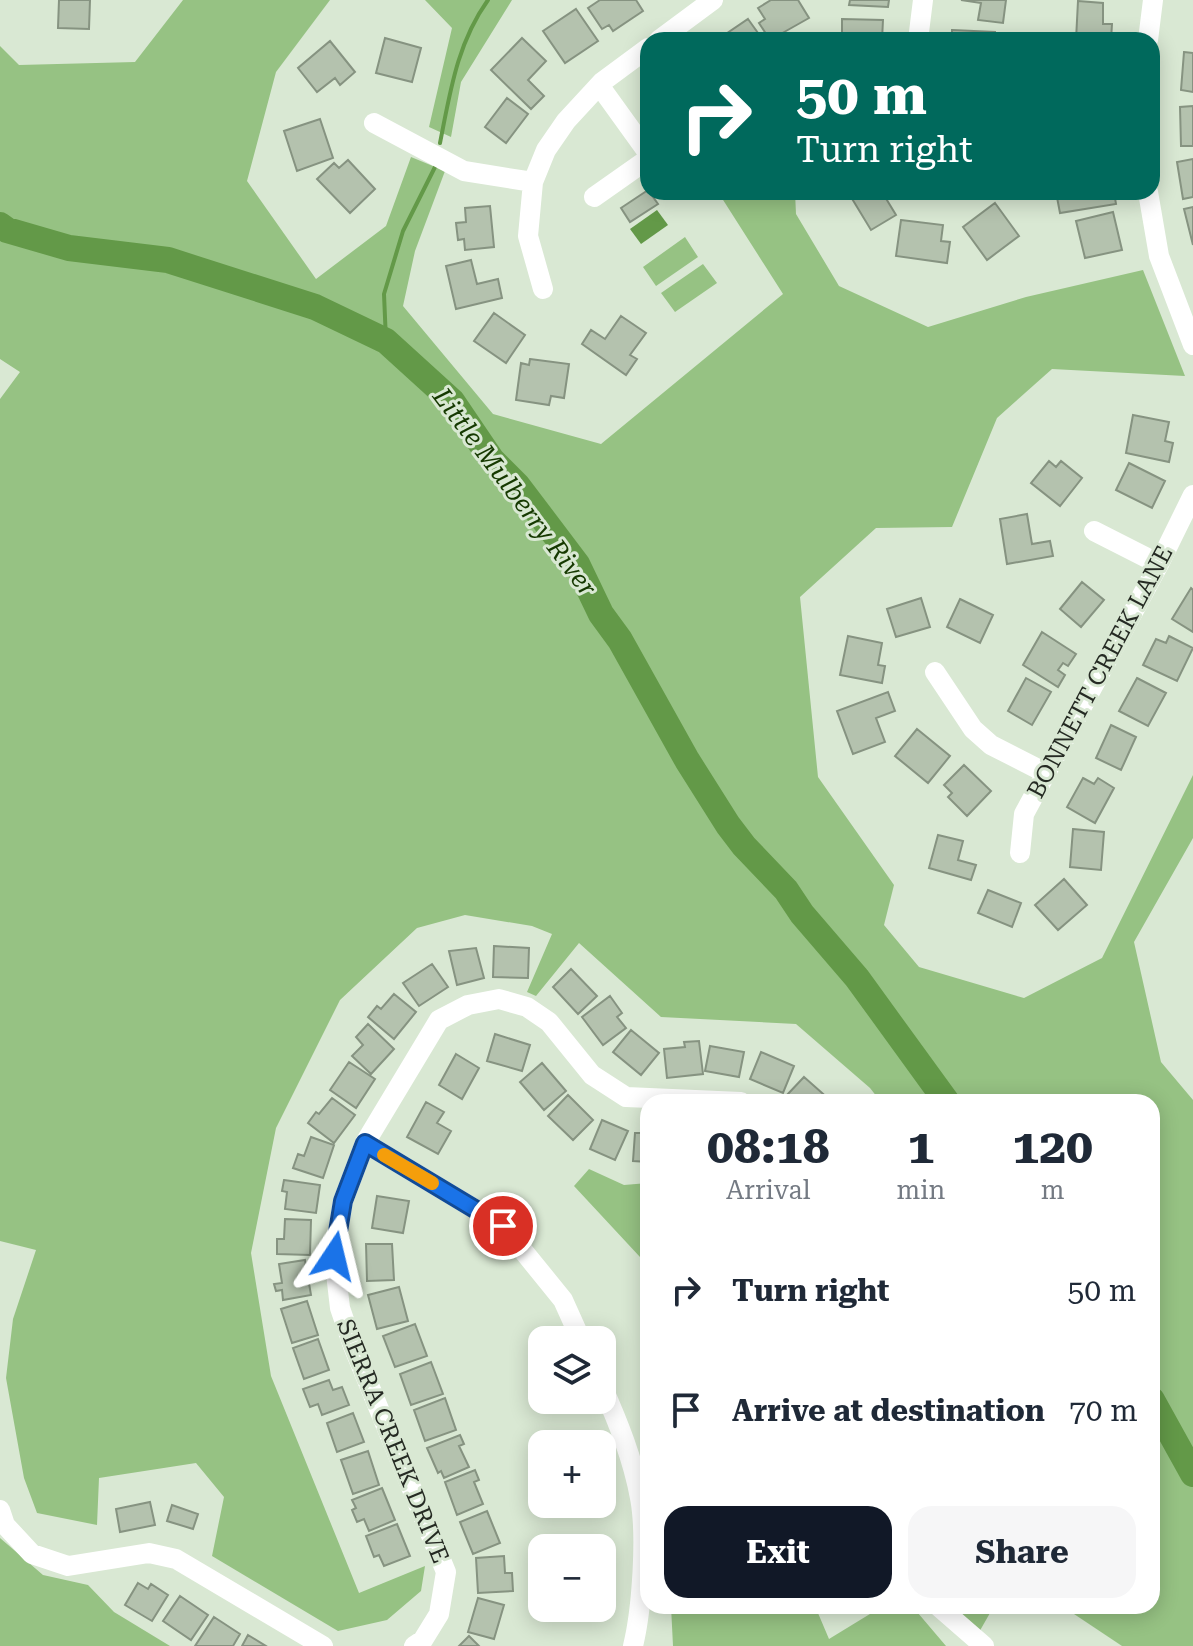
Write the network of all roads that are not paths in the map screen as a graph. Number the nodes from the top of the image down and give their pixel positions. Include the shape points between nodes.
1 (713, 0) edge
2 (923, 0) edge
3 (1153, 0) edge
4 (670, 32) edge
5 (919, 32) edge
6 (1149, 32) edge
7 (640, 54) edge
8 (599, 85) junction
9 (374, 123) dead end
10 (640, 142) edge
11 (640, 165) edge
12 (533, 182) junction
13 (594, 197) dead end
14 (1149, 200) edge
15 (543, 289) dead end
16 (1193, 345) edge
17 (1193, 495) edge
18 (1094, 531) dead end
19 (1159, 564) junction
20 (935, 672) dead end
21 (1046, 773) junction
22 (1020, 853) dead end
23 (640, 1098) edge
24 (365, 1143) junction
25 (575, 1326) edge
26 (613, 1414) edge
27 (640, 1497) edge
28 (0, 1510) edge
29 (640, 1614) edge
30 (947, 1614) edge
31 (323, 1646) edge
32 (414, 1646) edge
33 (633, 1646) edge
34 (984, 1646) edge

1 - 4 street
2 - 5 street
3 - 6 street
7 - 8 street
8 - 10 street
8 - 12 street via 546,150
9 - 12 street via 464,171
11 - 13 street
12 - 15 street via 528,236
14 - 16 street via 1159,256
17 - 19 street, BONNETT CREEK LANE
18 - 19 street
19 - 21 street, BONNETT CREEK LANE
20 - 21 street via 973,729 991,745
21 - 22 street, BONNETT CREEK LANE via 1024,814
23 - 24 street, SIERRA CREEK DRIVE via 626,1097 592,1075 549,1022 527,1007 499,999 468,1005 439,1020
24 - 25 street via 503,1226 563,1300
24 - 32 street, SIERRA CREEK DRIVE via 343,1201 334,1256 340,1308 353,1346 446,1572 439,1614
26 - 27 street
28 - 31 street via 5,1525 32,1554 68,1566 149,1553 176,1559
29 - 33 street
30 - 34 street

